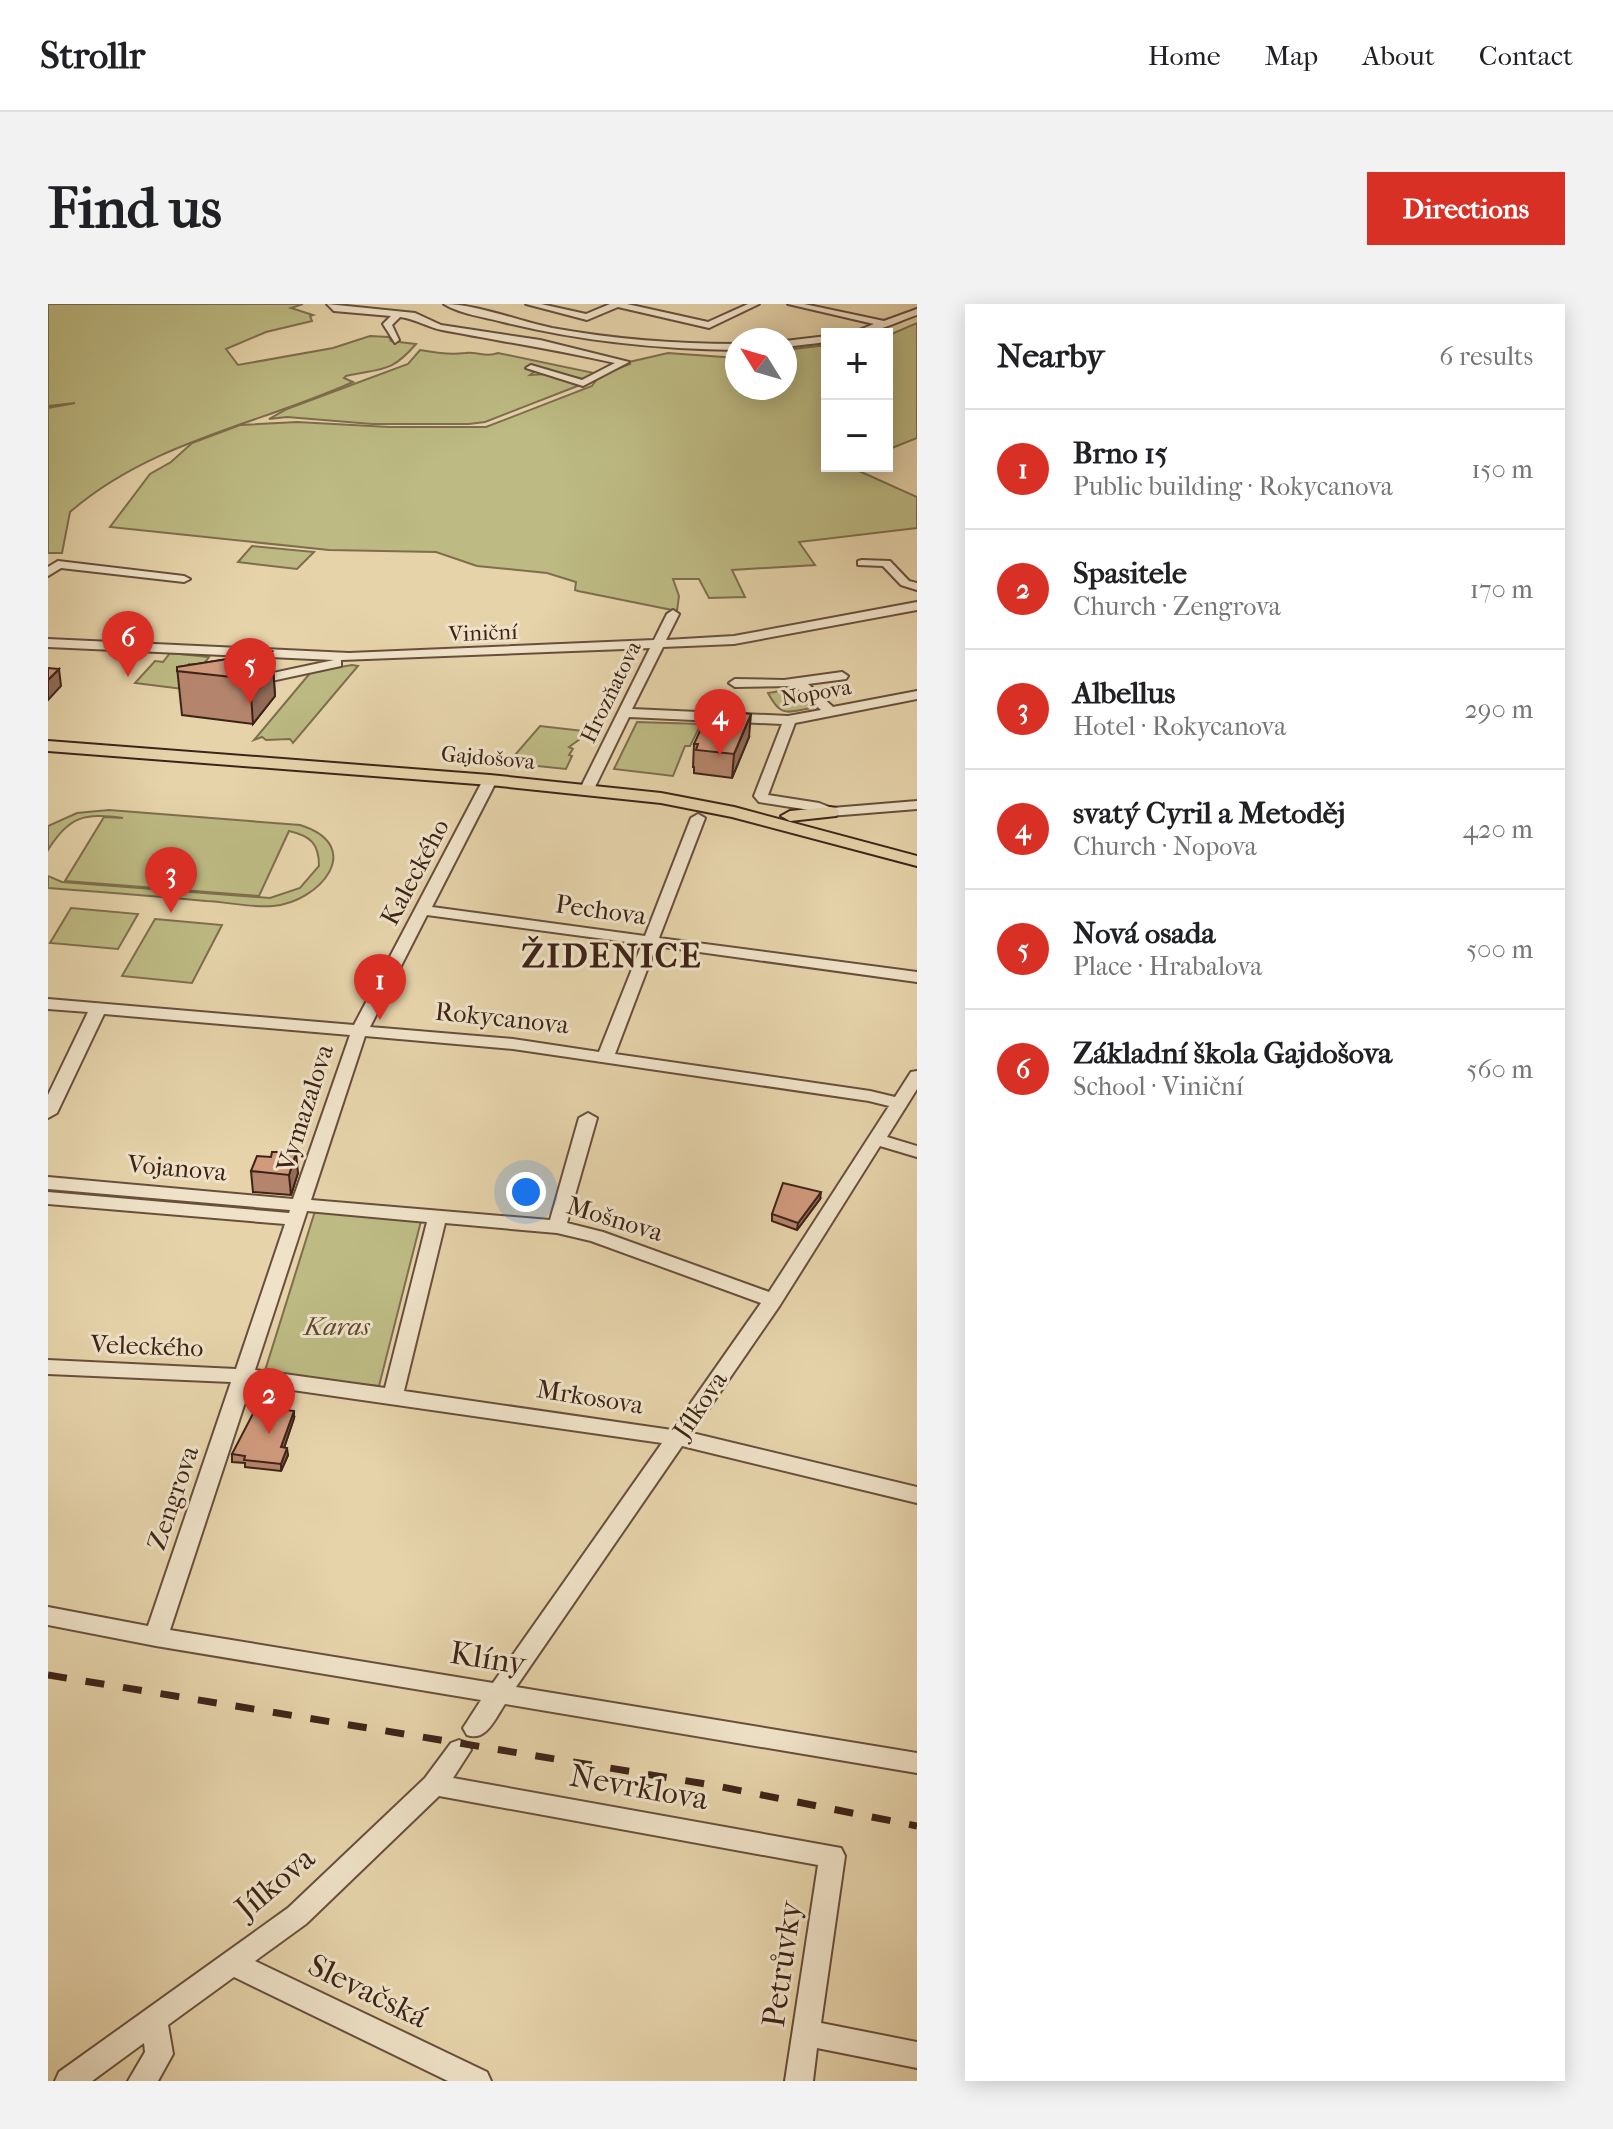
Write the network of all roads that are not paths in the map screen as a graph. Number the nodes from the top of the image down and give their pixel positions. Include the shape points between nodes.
1 (331, 304) edge
2 (363, 304) edge
3 (479, 304) edge
4 (530, 304) edge
5 (617, 304) edge
6 (755, 304) edge
7 (792, 304) edge
8 (446, 308) edge
9 (466, 309) junction
10 (431, 311) dead end
11 (917, 312) edge
12 (399, 314) junction
13 (888, 324) junction
14 (709, 325) junction
15 (874, 328) edge
16 (395, 340) dead end
17 (821, 340) edge
18 (797, 343) edge
19 (715, 347) junction
20 (725, 347) edge
21 (536, 371) dead end
22 (862, 563) dead end
23 (48, 573) edge
24 (184, 579) dead end
25 (917, 587) edge
26 (917, 606) edge
27 (673, 614) dead end
28 (48, 643) edge
29 (659, 645) junction
30 (349, 657) junction
31 (842, 676) dead end
32 (735, 683) dead end
33 (799, 683) junction
34 (241, 684) edge
35 (917, 695) edge
36 (830, 711) junction
37 (625, 713) junction
38 (788, 720) junction
39 (48, 736) edge
40 (48, 746) edge
41 (490, 780) junction
42 (590, 784) junction
43 (917, 805) edge
44 (830, 812) junction
45 (790, 816) junction
46 (698, 818) dead end
47 (917, 851) edge
48 (917, 861) edge
49 (422, 910) junction
50 (649, 940) junction
51 (917, 977) edge
52 (48, 1004) edge
53 (98, 1009) junction
54 (360, 1029) junction
55 (606, 1056) junction
56 (917, 1076) edge
57 (900, 1104) junction
58 (48, 1113) edge
59 (588, 1118) dead end
60 (878, 1140) junction
61 (917, 1152) edge
62 (48, 1183) edge
63 (48, 1198) edge
64 (298, 1212) junction
65 (437, 1217) junction
66 (557, 1227) junction
67 (773, 1300) junction
68 (48, 1367) edge
69 (244, 1376) junction
70 (393, 1396) junction
71 (678, 1438) junction
72 (917, 1495) edge
73 (48, 1616) edge
74 (156, 1637) junction
75 (500, 1692) junction
76 (475, 1728) dead end
77 (459, 1750) dead end
78 (917, 1763) edge
79 (434, 1785) junction
80 (832, 1856) joint
81 (230, 1962) junction
82 (153, 2019) junction
83 (806, 2033) junction
84 (917, 2055) edge
85 (69, 2081) edge
86 (142, 2081) edge
87 (477, 2081) edge
88 (799, 2081) edge

1 - 12 street
2 - 10 street
3 - 9 street
4 - 5 street via 587,317
5 - 14 street
6 - 14 street
7 - 13 street
8 - 9 street
9 - 19 street via 596,337
11 - 13 street
12 - 16 street via 387,324
12 - 21 street via 439,327 624,362 583,383
13 - 15 street
14 - 19 street
17 - 18 street
19 - 20 street
22 - 25 street via 886,563 905,583
23 - 24 street via 58,564
26 - 29 street, Viniční via 734,640
27 - 29 street, Hrozňatova
28 - 30 street, Viniční
29 - 30 street, Viniční
29 - 37 street, Hrozňatova
30 - 34 street
31 - 33 street
32 - 33 street
33 - 36 street
35 - 36 street, Nopova
36 - 38 street, Nopova
37 - 38 street, Nopova
37 - 42 street, Hrozňatova
38 - 44 street via 761,796
39 - 42 main road, Gajdošova
40 - 41 main road, Gajdošova
41 - 42 main road, Gajdošova
41 - 49 street, Kaleckého
42 - 45 main road, Gajdošova via 682,793
42 - 48 main road, Gajdošova via 721,809
43 - 44 street
44 - 45 main road
45 - 47 main road, Gajdošova
46 - 50 street
49 - 50 street, Pechova
49 - 54 street, Kaleckého
50 - 51 street, Pechova
50 - 55 street
52 - 53 street, Rokycanova
53 - 54 street, Rokycanova
53 - 58 street
54 - 55 street, Rokycanova
54 - 64 street, Vymazalova
55 - 57 street, Rokycanova
56 - 57 street, Jílkova
57 - 60 street, Jílkova
59 - 66 street
60 - 61 street
60 - 67 street, Jílkova
62 - 64 street, Vojanova
63 - 64 street, Vojanova
64 - 65 street, Mošnova
64 - 69 street, Vymazalova
65 - 66 street, Mošnova
65 - 70 street
66 - 67 street, Mošnova
67 - 71 street, Jílkova
68 - 69 street, Veleckého
69 - 70 street, Veleckého
69 - 74 street, Zengrova
70 - 71 street, Mrkosova
71 - 72 street, Mrkosova
71 - 75 street, Jílkova
73 - 74 street, Klíny
74 - 75 street, Klíny
75 - 76 street, Jílkova
75 - 78 street, Klíny
77 - 79 street, Jílkova
79 - 80 street, Nevrklova
79 - 81 street, Jílkova via 297,1916
80 - 83 street, Petrůvky
81 - 82 street, Jílkova
81 - 87 street, Slevačská
82 - 85 street, Jílkova
82 - 86 street via 159,2054
83 - 84 street
83 - 88 street, Petrůvky

